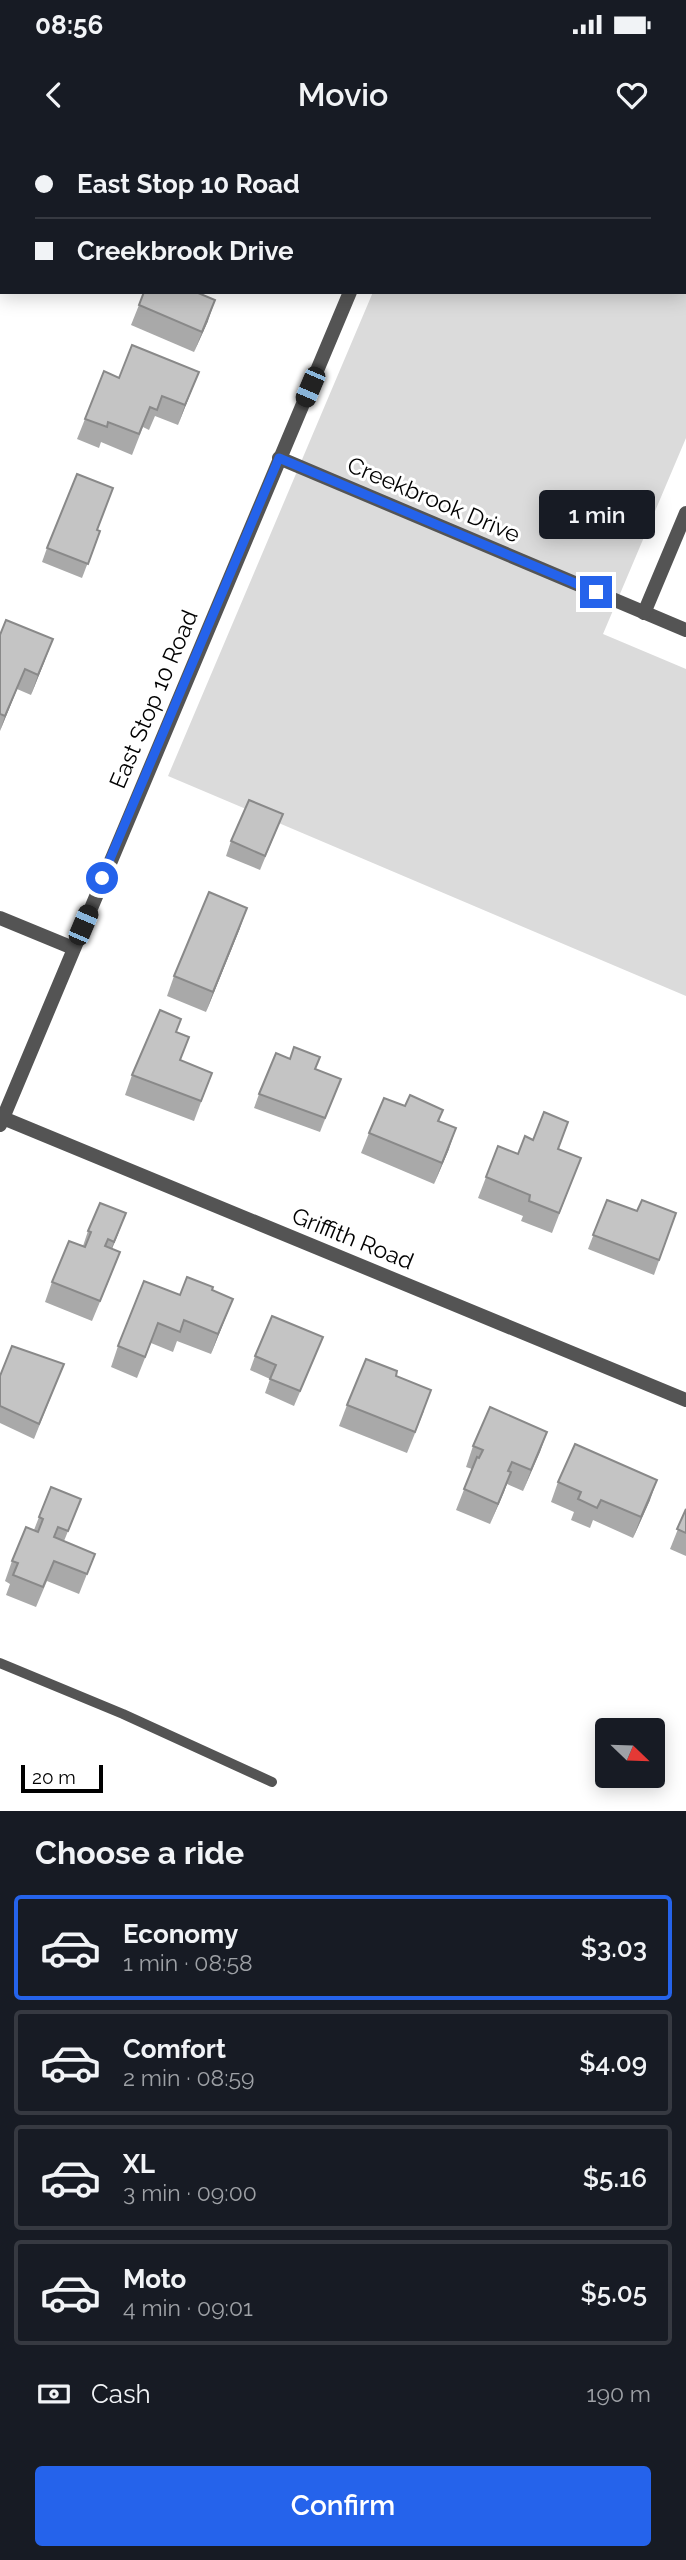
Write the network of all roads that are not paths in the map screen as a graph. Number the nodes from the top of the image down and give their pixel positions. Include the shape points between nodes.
1 (349, 294) edge
2 (279, 458) junction
3 (686, 513) edge
4 (644, 613) junction
5 (686, 630) edge
6 (0, 918) edge
7 (73, 948) junction
8 (2, 1122) edge
9 (686, 1400) edge
10 (0, 1663) edge
11 (272, 1782) dead end

1 - 2 street, East Stop 10 Road
2 - 4 street, Creekbrook Drive
2 - 7 street, East Stop 10 Road
3 - 4 street
4 - 5 street, Creekbrook Drive
6 - 7 street
7 - 8 street, East Stop 10 Road
8 - 9 street, Griffith Road
10 - 11 lane

